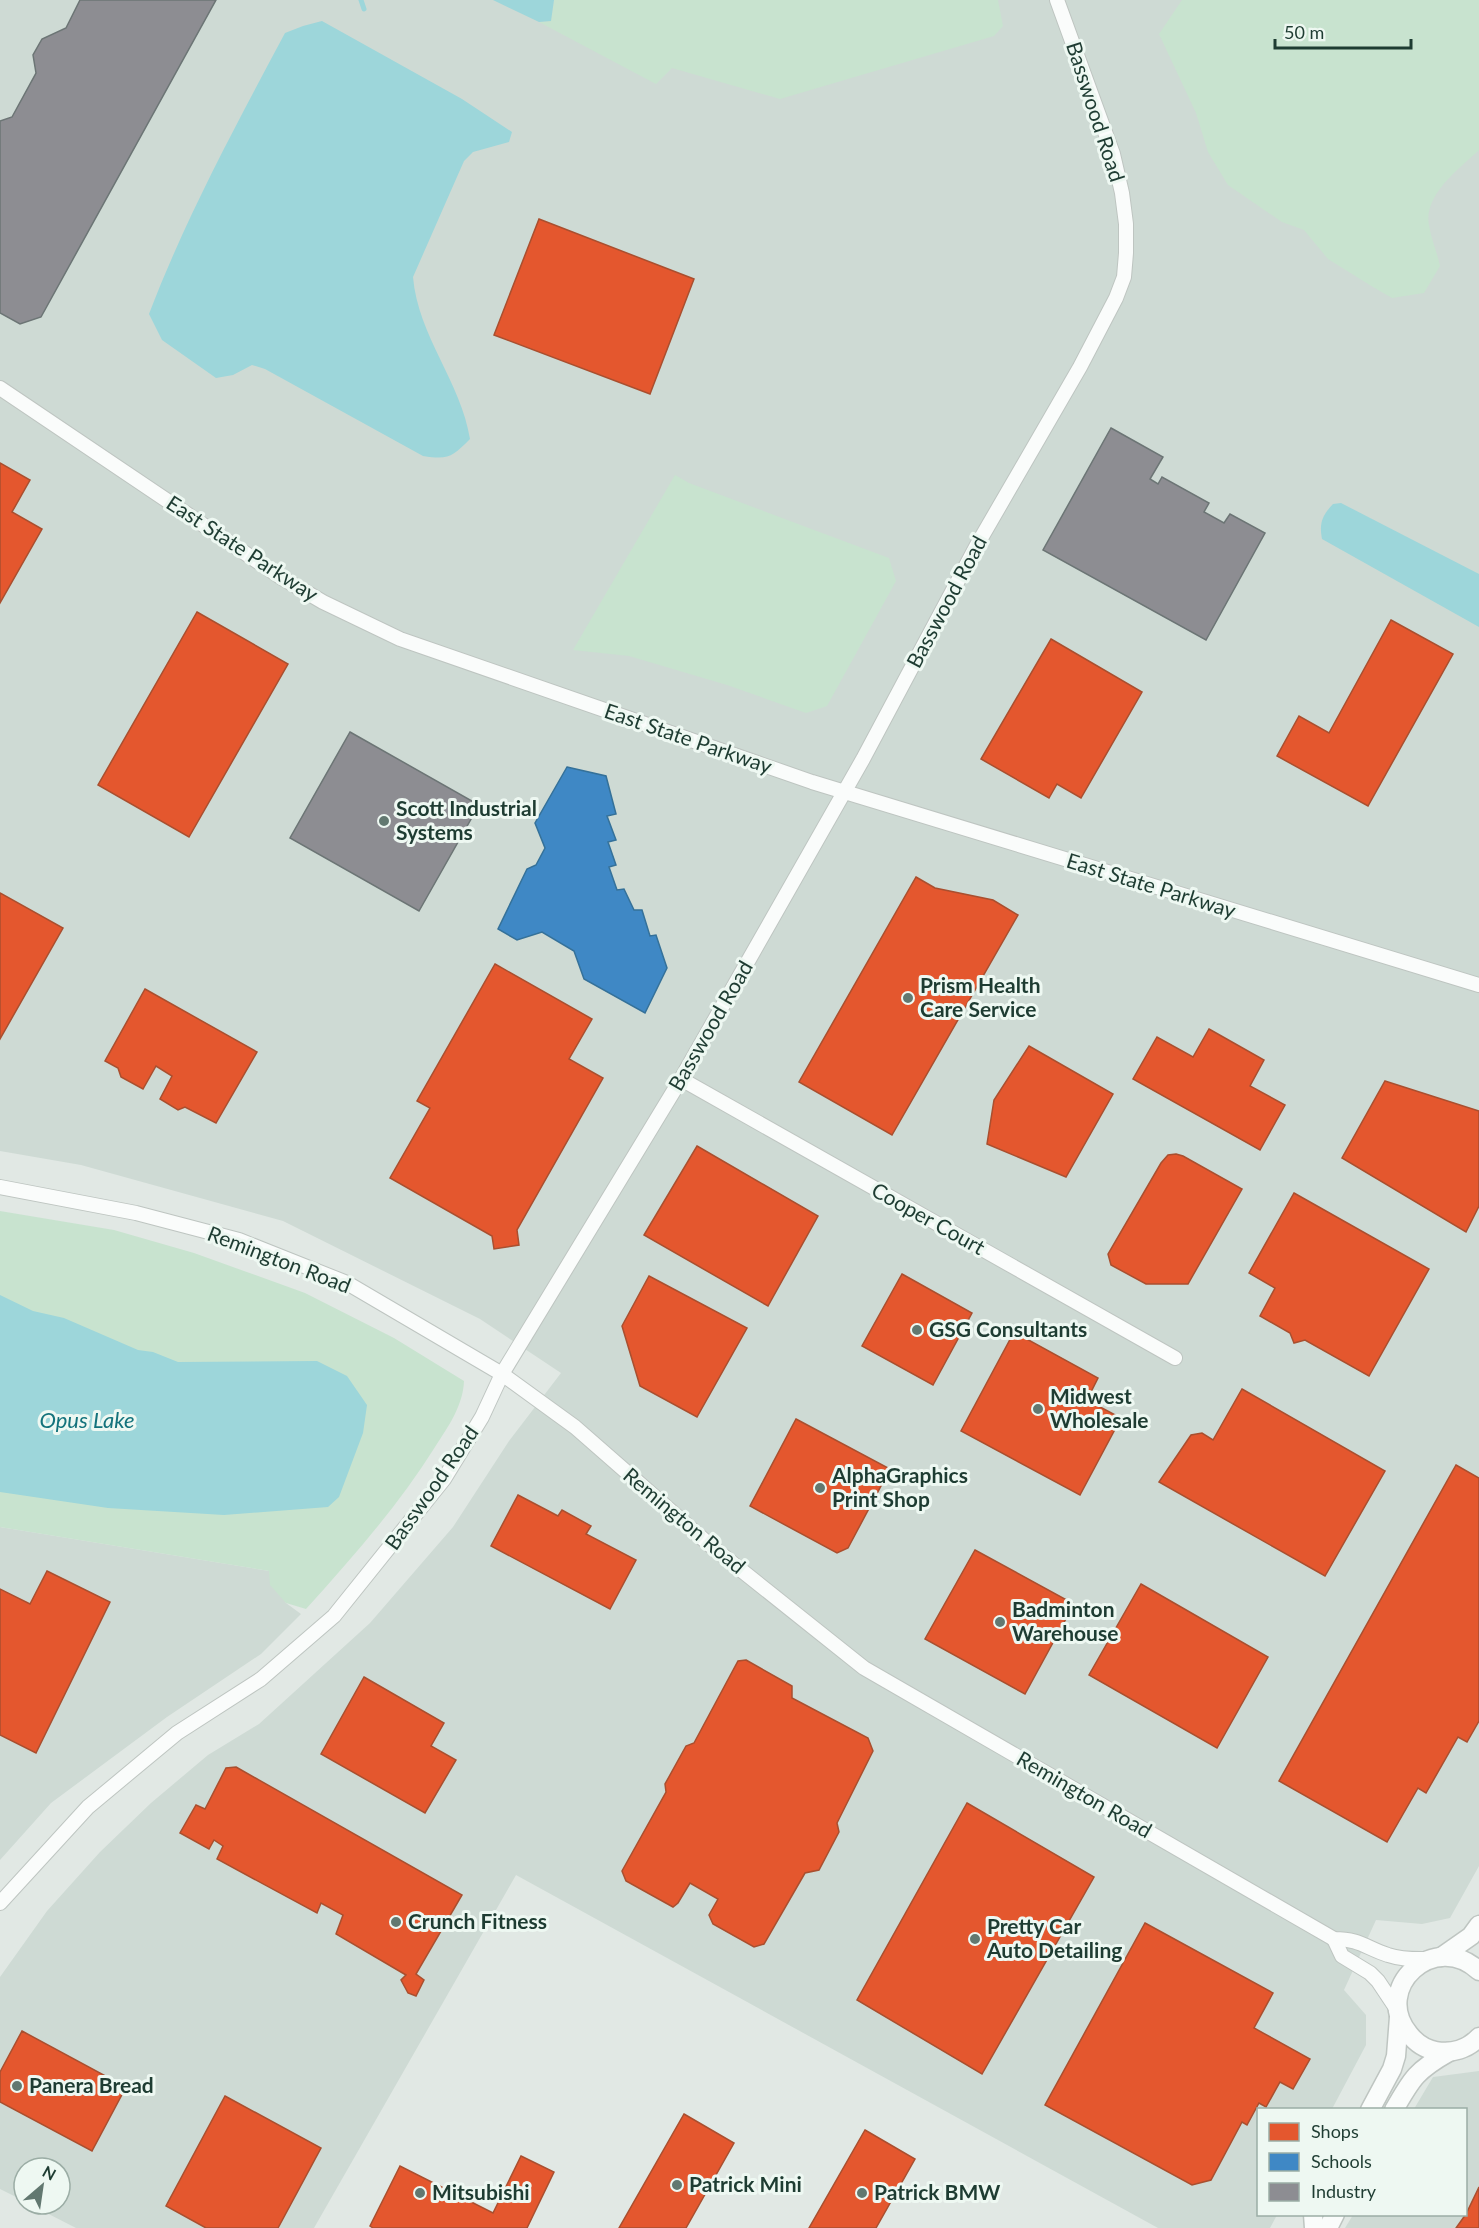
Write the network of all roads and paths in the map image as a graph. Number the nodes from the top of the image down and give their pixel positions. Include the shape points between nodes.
1 (1058, 0) edge
2 (0, 388) edge
3 (844, 792) junction
4 (1429, 971) junction
5 (1479, 985) edge
6 (1479, 995) edge
7 (681, 1079) junction
8 (0, 1187) edge
9 (1175, 1359) dead end
10 (502, 1374) junction
11 (0, 1903) edge
12 (1479, 1925) edge
13 (1334, 1939) junction
14 (1436, 1958) junction
15 (1479, 1971) edge
16 (1399, 2013) junction
17 (1468, 2046) edge
18 (1371, 2108) edge
19 (1395, 2108) edge
20 (1334, 2216) edge
21 (1325, 2228) edge

1 - 3 street, Basswood Road via 1113,154 1126,224 1124,277 1101,327 977,545
2 - 3 street, East State Parkway via 282,578 354,617 434,651
3 - 4 street, East State Parkway
3 - 7 street, Basswood Road
4 - 5 street, East State Parkway
4 - 6 street, East State Parkway
7 - 9 street, Cooper Court
7 - 10 street, Basswood Road
8 - 10 street, Remington Road via 136,1213 239,1240 346,1283
10 - 11 street, Basswood Road via 482,1417 444,1479 334,1616 261,1679 177,1733 88,1807
10 - 13 street, Remington Road via 575,1427 711,1546 864,1668
12 - 14 street via 1471,1936
13 - 14 street, Remington Road via 1352,1939 1399,1958
13 - 16 street, Remington Road via 1342,1956 1372,1974
14 - 15 street via 1460,1959
14 - 16 street via 1416,1966 1405,1979 1399,1994
16 - 17 street via 1407,2032 1421,2045 1430,2049
16 - 18 street via 1396,2056
17 - 19 street via 1419,2071
20 - 21 street

